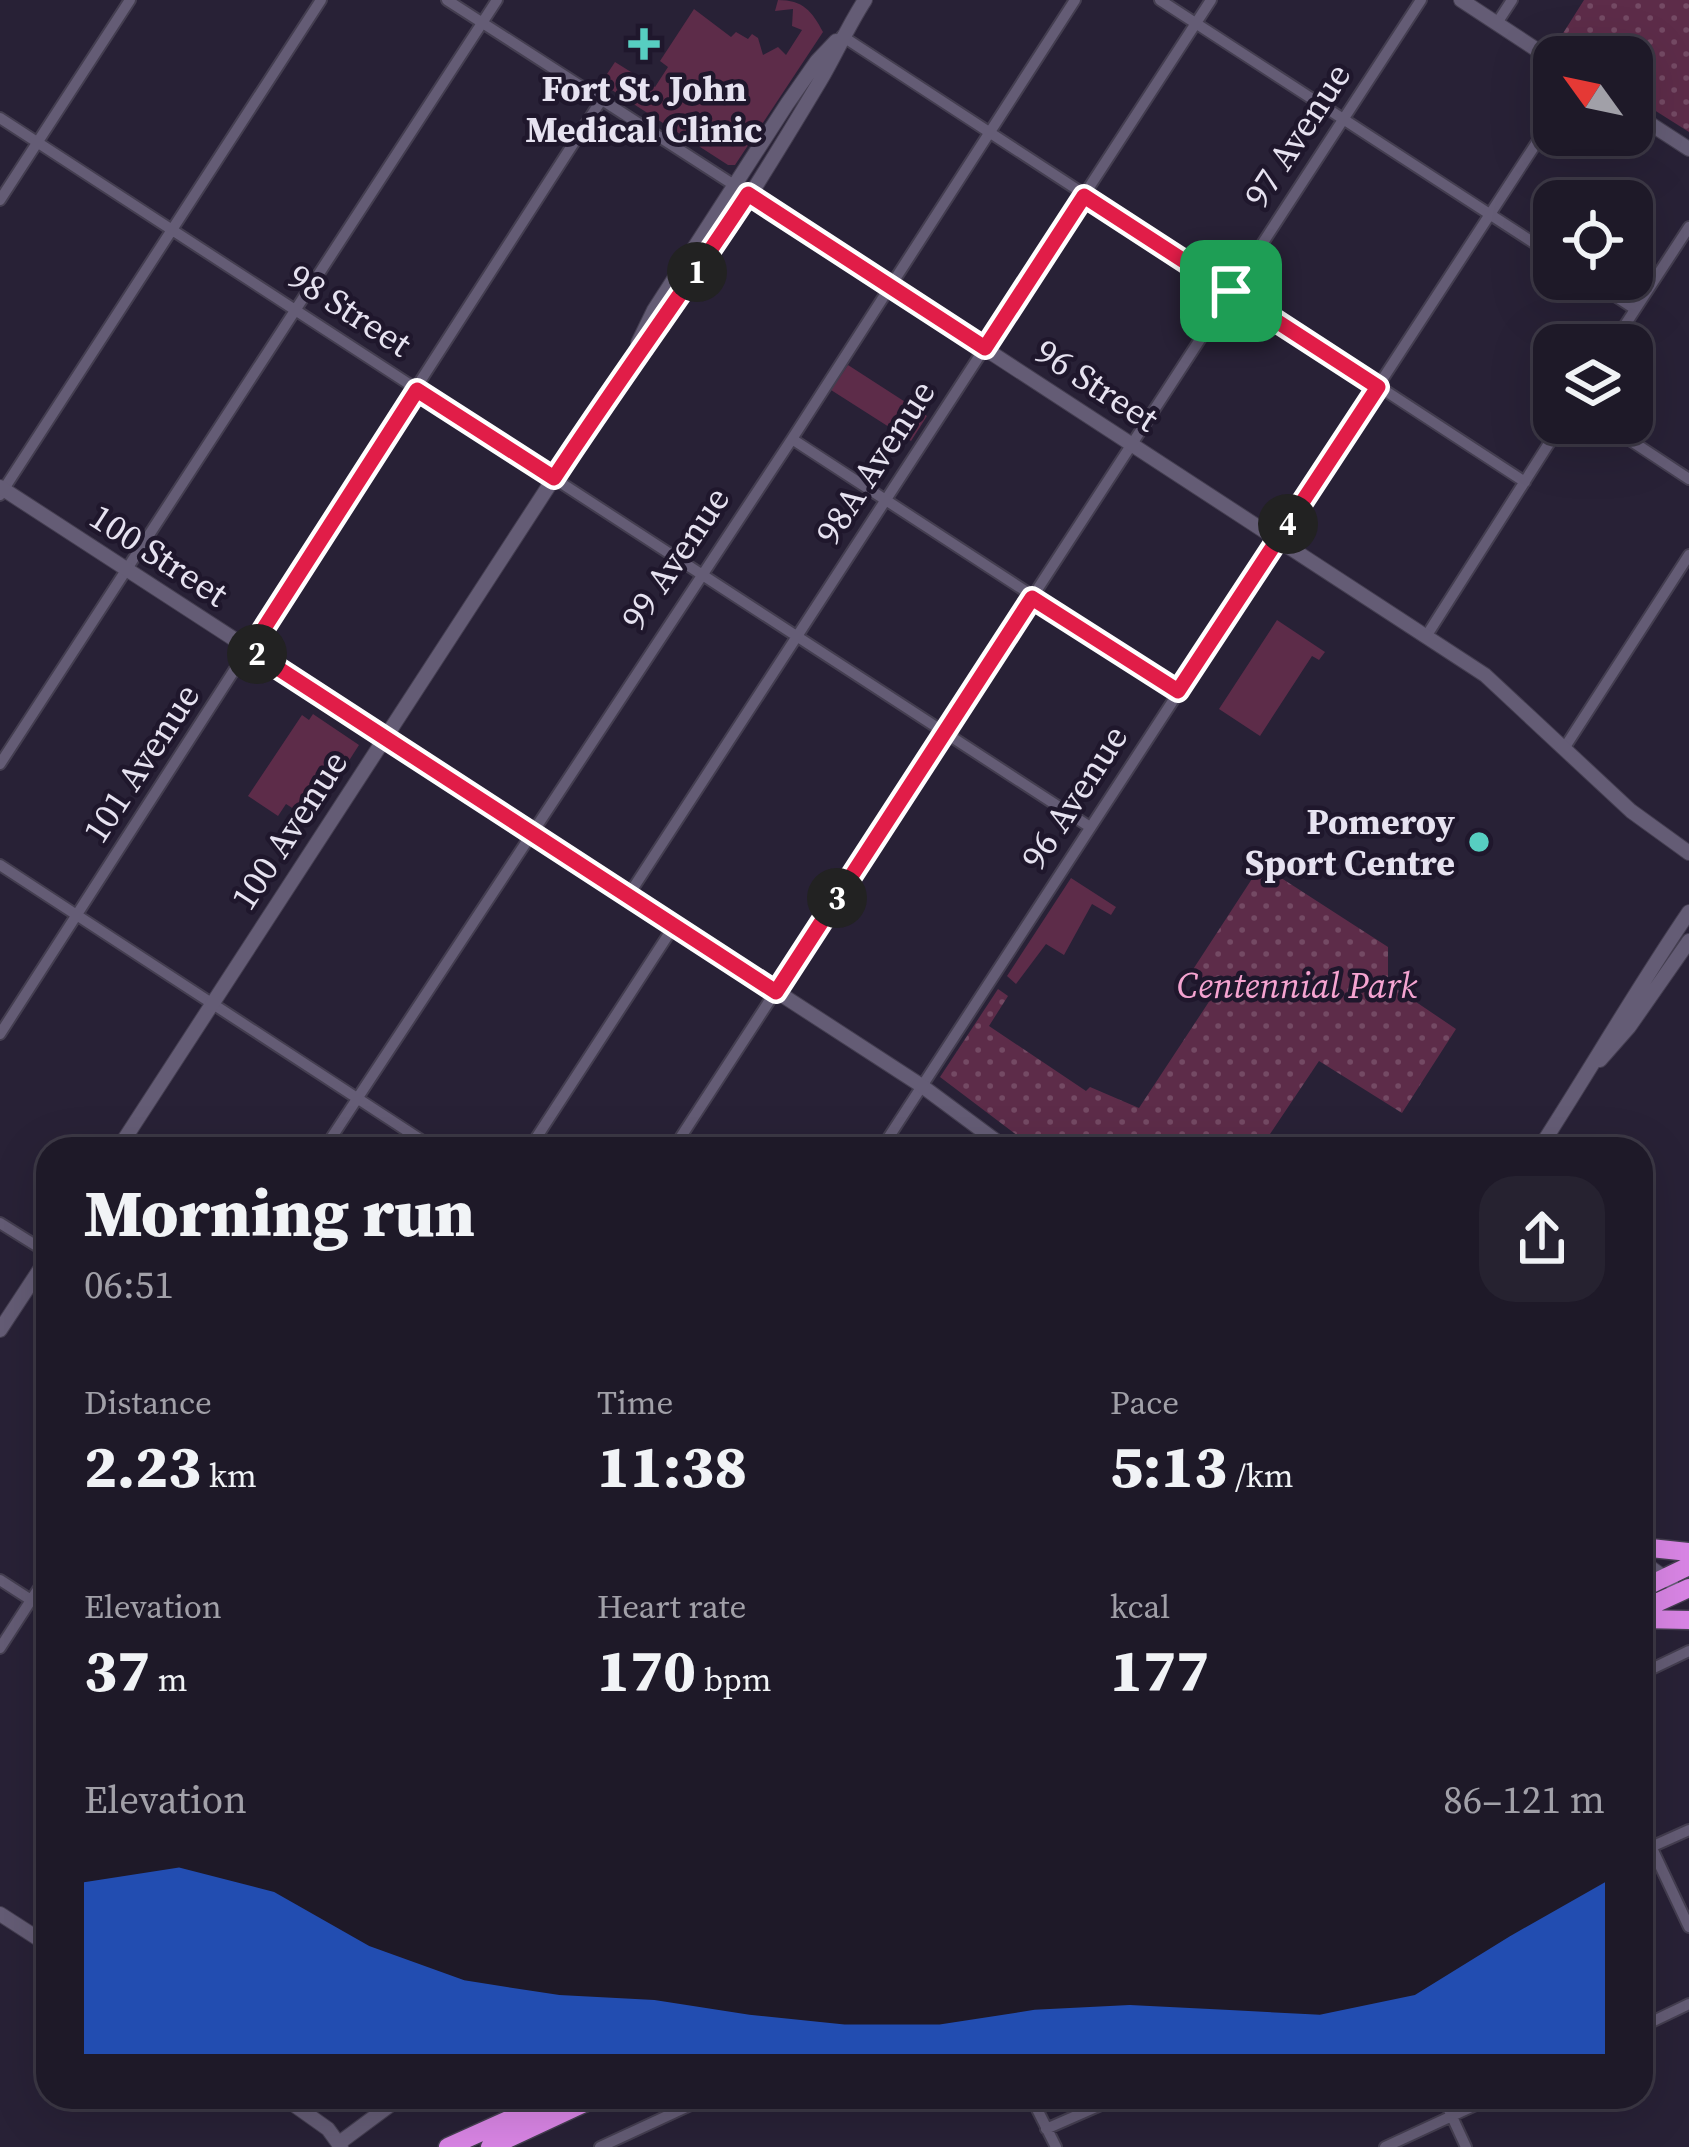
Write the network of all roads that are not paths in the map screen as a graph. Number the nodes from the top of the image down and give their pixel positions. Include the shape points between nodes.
1 (130, 0) edge
2 (321, 0) edge
3 (447, 0) edge
4 (496, 0) edge
5 (865, 0) edge
6 (1076, 0) edge
7 (1160, 0) edge
8 (1211, 0) edge
9 (1421, 0) edge
10 (1461, 0) edge
11 (1512, 0) edge
12 (482, 22) junction
13 (1497, 23) junction
14 (1196, 24) junction
15 (842, 36) junction
16 (1533, 47) edge
17 (602, 99) junction
18 (0, 118) edge
19 (1344, 118) junction
20 (1653, 125) edge
21 (988, 134) junction
22 (37, 143) junction
23 (1533, 148) edge
24 (1689, 148) edge
25 (734, 185) junction
26 (748, 194) junction
27 (1084, 196) junction
28 (0, 200) edge
29 (1490, 214) junction
30 (1689, 227) edge
31 (172, 230) junction
32 (1533, 242) edge
33 (890, 286) junction
34 (1231, 291) junction
35 (1621, 300) edge
36 (1635, 309) junction
37 (295, 311) junction
38 (1625, 324) edge
39 (985, 348) junction
40 (628, 364) junction
41 (1378, 387) junction
42 (417, 390) junction
43 (792, 440) junction
44 (1132, 443) junction
45 (1549, 444) edge
46 (1636, 444) edge
47 (554, 478) junction
48 (1689, 478) edge
49 (1525, 482) junction
50 (1, 490) edge
51 (886, 501) junction
52 (1279, 538) junction
53 (1689, 555) edge
54 (126, 570) junction
55 (699, 574) junction
56 (1032, 598) junction
57 (1427, 635) junction
58 (797, 639) junction
59 (250, 650) junction
60 (1178, 691) junction
61 (943, 734) junction
62 (384, 738) junction
63 (1564, 747) junction
64 (0, 764) edge
65 (1090, 827) junction
66 (530, 832) junction
67 (1689, 853) edge
68 (0, 865) edge
69 (628, 896) junction
70 (1689, 912) edge
71 (77, 916) junction
72 (674, 926) junction
73 (1689, 941) edge
74 (776, 992) junction
75 (212, 1004) junction
76 (0, 1034) edge
77 (1592, 1068) junction
78 (922, 1086) junction
79 (357, 1097) junction
80 (126, 1137) edge
81 (331, 1137) edge
82 (417, 1137) edge
83 (537, 1137) edge
84 (681, 1137) edge
85 (889, 1137) edge
86 (991, 1137) edge
87 (1547, 1137) edge
88 (0, 1223) edge
89 (36, 1247) edge
90 (36, 1274) edge
91 (0, 1330) edge
92 (1653, 1548) edge
93 (1689, 1552) edge
94 (1689, 1566) edge
95 (1653, 1569) edge
96 (1664, 1577) junction
97 (0, 1580) edge
98 (1653, 1583) edge
99 (1687, 1591) edge
100 (36, 1592) edge
101 (31, 1600) junction
102 (1653, 1609) edge
103 (1653, 1616) edge
104 (1689, 1620) edge
105 (0, 1648) edge
106 (1689, 1651) edge
107 (1653, 1668) edge
108 (1689, 1830) edge
109 (1653, 1846) edge
110 (1653, 1851) edge
111 (0, 1914) edge
112 (1689, 1927) edge
113 (36, 1937) edge
114 (1689, 2004) edge
115 (1653, 2020) edge
116 (300, 2109) edge
117 (386, 2109) edge
118 (532, 2109) edge
119 (571, 2109) edge
120 (681, 2109) edge
121 (1036, 2109) edge
122 (1092, 2109) edge
123 (1449, 2109) edge
124 (1467, 2109) edge
125 (1452, 2116) junction
126 (1046, 2129) junction
127 (338, 2146) edge
128 (448, 2147) edge
129 (490, 2147) edge
130 (600, 2147) edge
131 (1055, 2147) edge
132 (1385, 2147) edge
133 (1466, 2147) edge

1 - 22 street
2 - 31 street
3 - 12 street, 96 Street
4 - 12 street
5 - 15 main road, 100 Avenue
6 - 21 street, 99 Avenue
7 - 14 street
8 - 14 street, 98A Avenue
9 - 19 street, 97 Avenue
10 - 13 main road
11 - 13 street
12 - 17 street, 96 Street
12 - 37 street
13 - 16 main road
14 - 19 street
14 - 27 street, 98A Avenue
15 - 21 street
15 - 25 main road, 100 Avenue
15 - 26 main road, 100 Avenue
17 - 25 street, 96 Street
17 - 42 street, 101 Avenue
18 - 22 street, 98 Street
19 - 29 street
19 - 34 street, 97 Avenue
20 - 24 main road
21 - 27 street
21 - 33 street, 99 Avenue
22 - 28 street
22 - 31 street, 98 Street
23 - 29 street, 96 Avenue
25 - 26 main road, 96 Street
25 - 40 main road, 100 Avenue
26 - 33 main road, 96 Street
26 - 40 main road, 100 Avenue
27 - 34 street
27 - 39 street, 98A Avenue
29 - 32 street
29 - 41 street, 96 Avenue
30 - 36 street
31 - 37 street, 98 Street
31 - 50 street
33 - 39 main road, 96 Street
33 - 43 street, 99 Avenue
34 - 41 street
34 - 44 street, 97 Avenue
35 - 36 street
36 - 38 street
37 - 42 street, 98 Street
37 - 54 street
39 - 44 main road, 96 Street
39 - 51 street, 98A Avenue
40 - 47 main road, 100 Avenue
41 - 49 street
41 - 52 street, 96 Avenue
42 - 47 street, 98 Street
42 - 59 street, 101 Avenue
43 - 51 street
43 - 55 street, 99 Avenue
44 - 52 main road, 96 Street
44 - 56 street, 97 Avenue
45 - 49 street
46 - 48 street
47 - 55 street, 98 Street
47 - 62 main road, 100 Avenue
49 - 57 street
50 - 54 main road, 100 Street
51 - 56 street
51 - 58 street, 98A Avenue
52 - 57 main road, 96 Street
52 - 60 street, 96 Avenue
53 - 63 street
54 - 59 main road, 100 Street
54 - 64 street
55 - 58 street, 98 Street
55 - 66 street, 99 Avenue
56 - 60 street
56 - 61 street, 97 Avenue
57 - 63 main road, 96 Street via 1498,684
58 - 61 street, 98 Street
58 - 69 street, 98A Avenue
59 - 62 main road, 100 Street
59 - 71 street, 101 Avenue
60 - 65 street, 96 Avenue
61 - 65 street, 98 Street
61 - 74 street, 97 Avenue
62 - 66 main road, 100 Street
62 - 75 main road, 100 Avenue
63 - 67 main road, 96 Street
65 - 78 street, 96 Avenue
66 - 69 main road, 100 Street
66 - 79 street, 99 Avenue
68 - 71 street
69 - 72 main road, 100 Street
70 - 77 main road
71 - 75 street
71 - 76 street, 101 Avenue
72 - 74 main road, 100 Street
72 - 83 street
73 - 77 main road
74 - 78 main road, 100 Street
74 - 84 street, 97 Avenue
75 - 79 street
75 - 80 main road, 100 Avenue
77 - 87 main road
78 - 85 street, 96 Avenue
78 - 86 main road, 100 Street
79 - 81 street, 99 Avenue
79 - 82 street
88 - 89 street
90 - 91 main road
92 - 93 highway
94 - 96 highway
95 - 96 main road
96 - 98 highway
96 - 99 main road
97 - 101 street
99 - 102 highway
100 - 101 street
101 - 105 street
103 - 104 highway
106 - 107 street
108 - 109 street
110 - 112 street
111 - 113 main road
114 - 115 street
116 - 127 main road
117 - 127 main road
118 - 128 highway
119 - 129 highway
120 - 130 street
121 - 126 street
122 - 126 street
123 - 125 street
124 - 125 street
125 - 132 street
125 - 133 street
126 - 131 street

